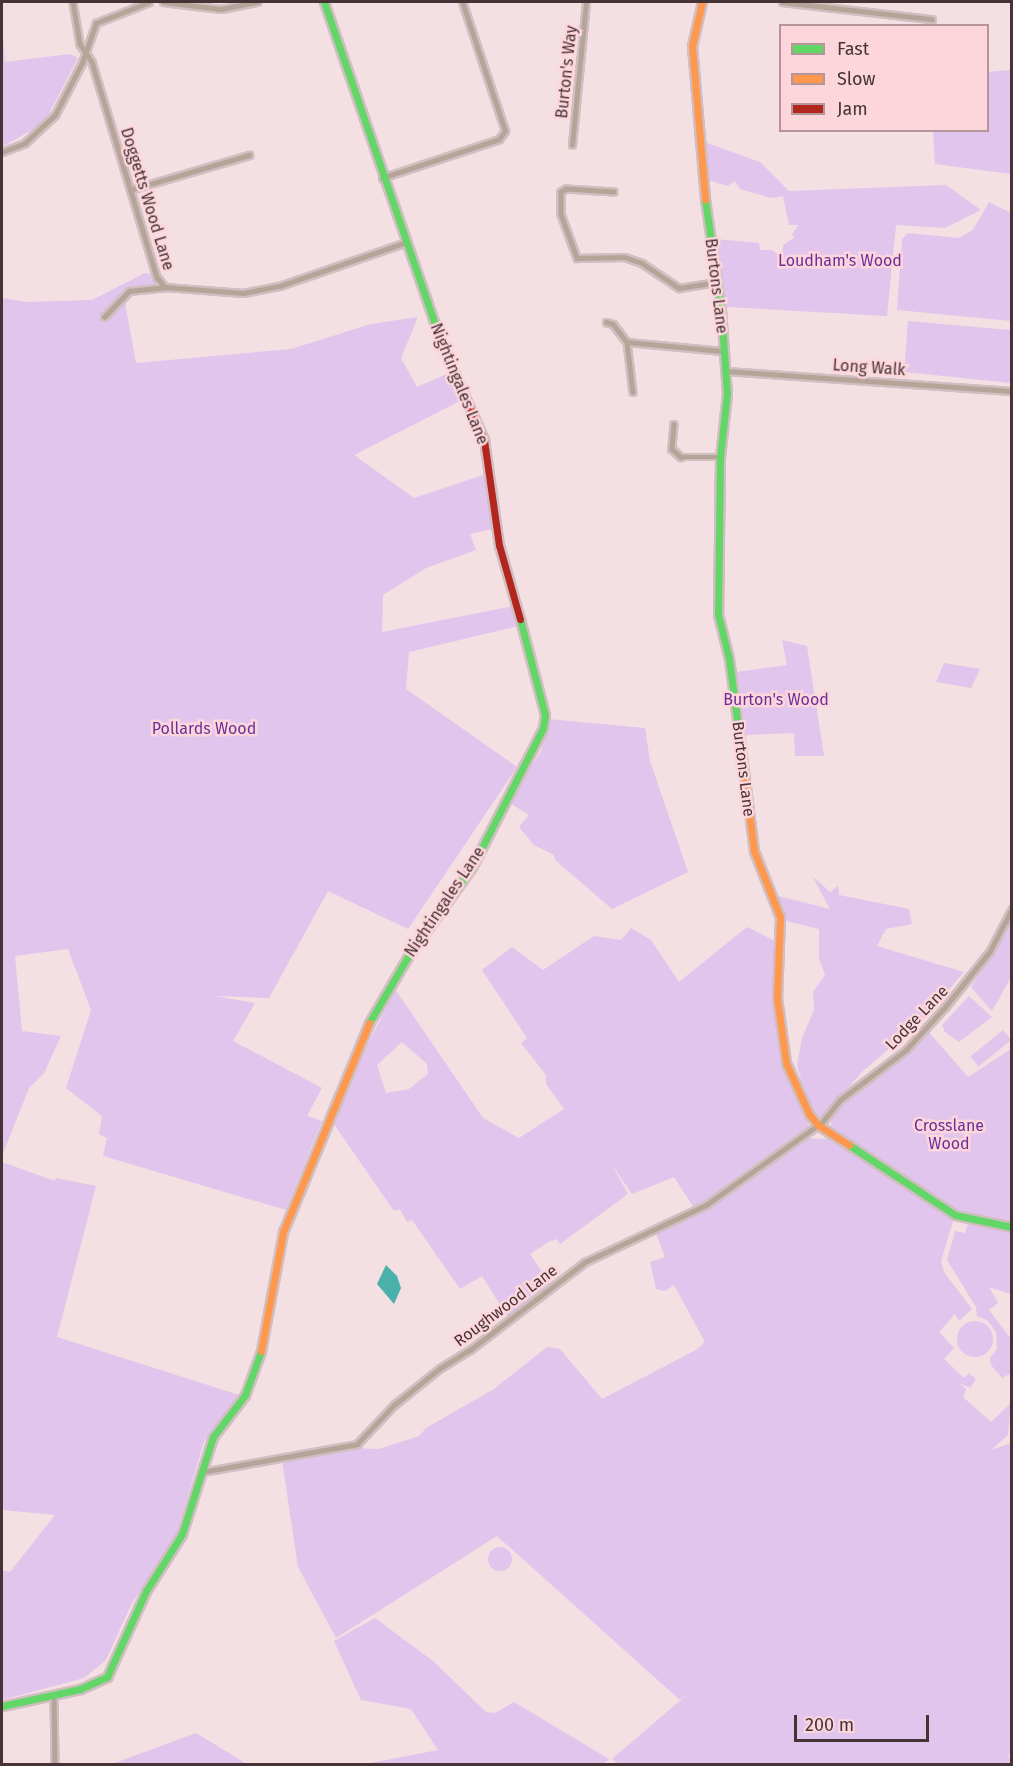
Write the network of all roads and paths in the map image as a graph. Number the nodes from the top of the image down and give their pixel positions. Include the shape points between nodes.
1 (73, 2) edge
2 (149, 2) edge
3 (163, 2) edge
4 (257, 2) edge
5 (324, 2) edge
6 (462, 2) edge
7 (586, 2) edge
8 (702, 2) edge
9 (782, 2) edge
10 (932, 19) dead end
11 (86, 52) junction
12 (572, 145) dead end
13 (2, 152) edge
14 (249, 155) dead end
15 (382, 178) junction
16 (133, 189) junction
17 (614, 192) dead end
18 (404, 243) junction
19 (717, 282) junction
20 (165, 287) junction
21 (104, 317) dead end
22 (606, 322) dead end
23 (627, 342) junction
24 (723, 351) junction
25 (725, 371) junction
26 (1011, 391) edge
27 (633, 392) dead end
28 (674, 424) dead end
29 (720, 458) junction
30 (1011, 909) edge
31 (819, 1126) junction
32 (1011, 1227) edge
33 (202, 1472) junction
34 (54, 1695) junction
35 (2, 1706) edge
36 (55, 1764) edge

1 - 11 street, Doggetts Wood Lane via 80,44
2 - 11 street via 96,23
3 - 4 street via 221,9
5 - 15 main road, Nightingales Lane
6 - 15 street via 505,131 499,140
7 - 12 street, Burton's Way
8 - 19 main road, Burtons Lane via 692,46 693,69
9 - 10 street
11 - 13 street via 45,127 25,143
11 - 16 street, Doggetts Wood Lane
14 - 16 street
15 - 18 main road, Nightingales Lane
16 - 20 street, Doggetts Wood Lane via 157,277
17 - 19 street via 561,192 561,214 575,260 624,256 679,288
18 - 20 street, Doggetts Wood Lane via 271,288 243,293
18 - 33 main road, Nightingales Lane via 484,440 499,545 545,715 534,752 472,867 407,958 368,1027 283,1232 259,1363 245,1395 213,1437
19 - 24 main road, Burtons Lane
20 - 21 street via 129,291
22 - 23 street via 613,324
23 - 24 street
23 - 27 street
24 - 25 main road, Burtons Lane
25 - 26 street, Long Walk
25 - 29 main road, Burtons Lane via 726,420
28 - 29 street via 672,449 681,457
29 - 31 main road, Burtons Lane via 718,615 732,682 742,777 754,851 780,917 777,998 786,1064 809,1114
30 - 31 street, Lodge Lane via 990,951 946,1006 906,1050 840,1100
31 - 32 main road, Burtons Lane via 955,1215
31 - 33 street, Roughwood Lane via 705,1205 585,1262 439,1369 394,1405 357,1444
33 - 34 main road, Nightingales Lane via 182,1534 146,1591 107,1677
34 - 35 main road, Nightingales Lane
34 - 36 street

